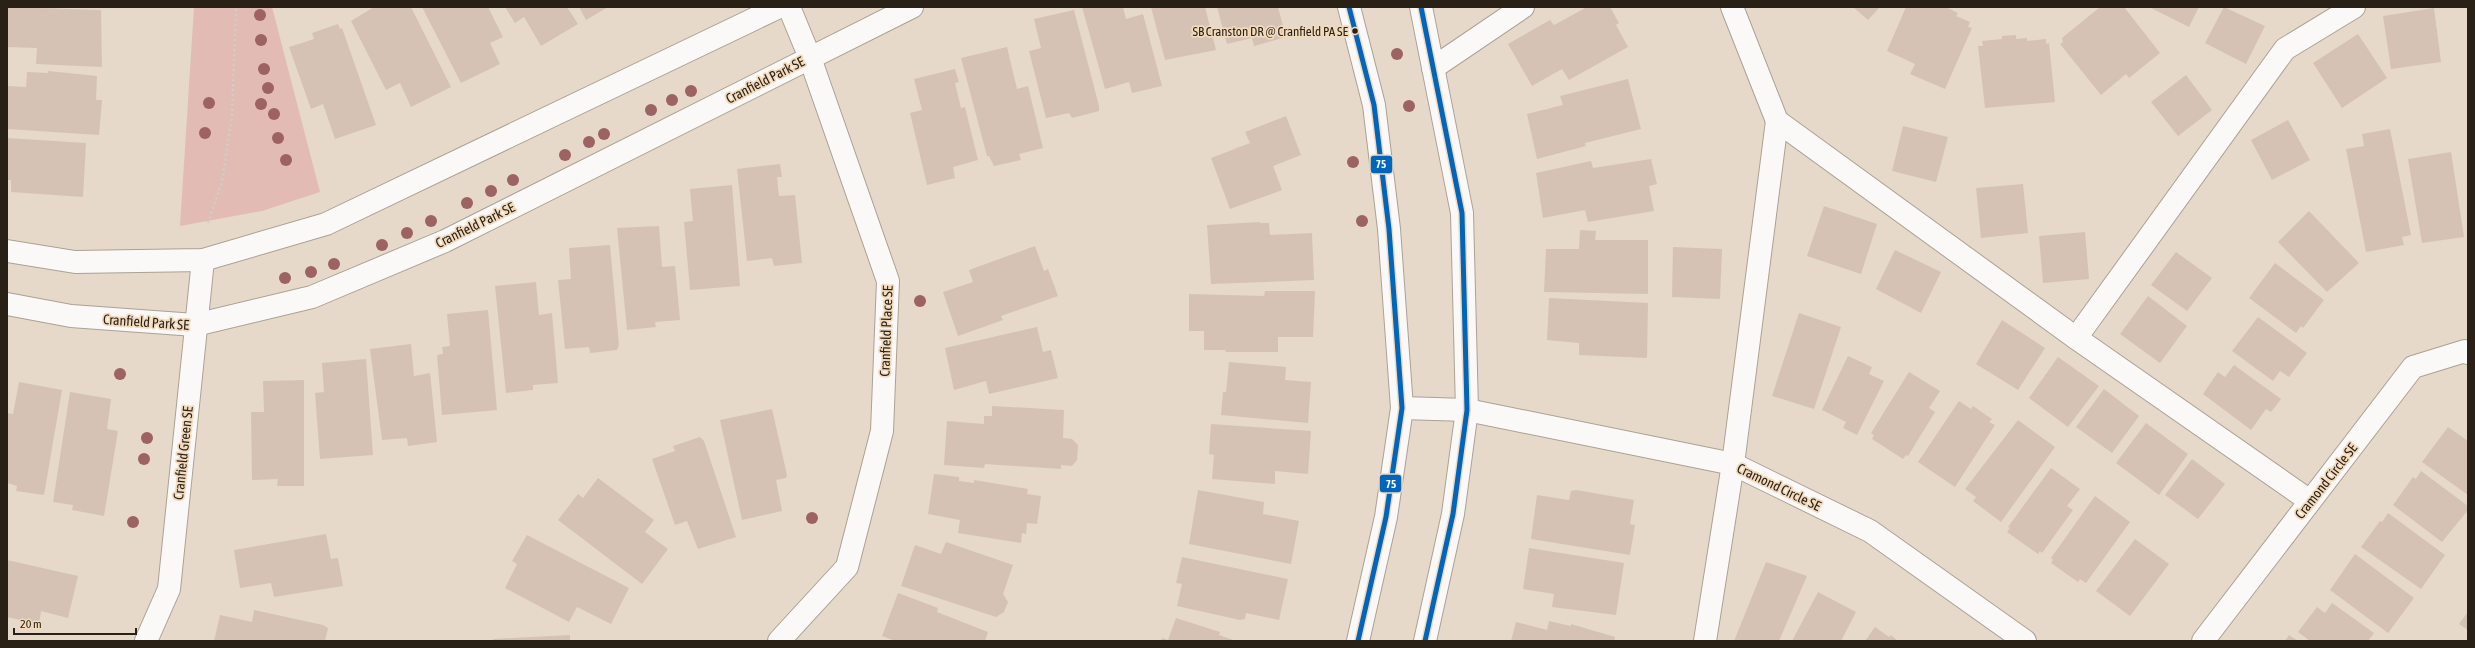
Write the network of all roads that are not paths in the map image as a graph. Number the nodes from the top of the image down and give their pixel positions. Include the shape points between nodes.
1 (779, 7) edge
2 (789, 7) edge
3 (912, 7) edge
4 (1349, 7) edge
5 (1421, 7) edge
6 (1523, 7) edge
7 (1732, 7) edge
8 (2354, 7) edge
9 (810, 58) junction
10 (1433, 68) junction
11 (1777, 121) junction
12 (7, 251) edge
13 (203, 260) junction
14 (7, 304) edge
15 (195, 326) junction
16 (2076, 338) junction
17 (2468, 353) edge
18 (1402, 408) junction
19 (1467, 410) junction
20 (1733, 464) junction
21 (2310, 502) junction
22 (146, 641) edge
23 (779, 641) edge
24 (1358, 641) edge
25 (1425, 641) edge
26 (1705, 641) edge
27 (2025, 641) edge
28 (2203, 641) edge

1 - 13 street via 326,224
2 - 9 street, Cranfield Place SE
3 - 9 street, Cranfield Park SE
4 - 18 street via 1374,104 1389,229
5 - 10 street
6 - 10 street
7 - 11 street
8 - 16 street via 2285,49
9 - 15 street, Cranfield Park SE via 445,241 312,297
9 - 23 street, Cranfield Place SE via 888,281 882,431 847,567
10 - 19 street via 1462,213
11 - 16 street
11 - 20 street
12 - 13 street via 75,262
13 - 15 street, Cranfield Green SE
14 - 15 street, Cranfield Park SE via 71,316
15 - 22 street, Cranfield Green SE via 170,589
16 - 21 street
17 - 21 street, Cramond Circle SE via 2465,351 2414,367
18 - 19 street, Cramond Circle SE
18 - 24 street via 1386,517
19 - 20 street, Cramond Circle SE
19 - 25 street via 1453,514
20 - 26 street
20 - 27 street, Cramond Circle SE via 1870,531
21 - 28 street, Cramond Circle SE

